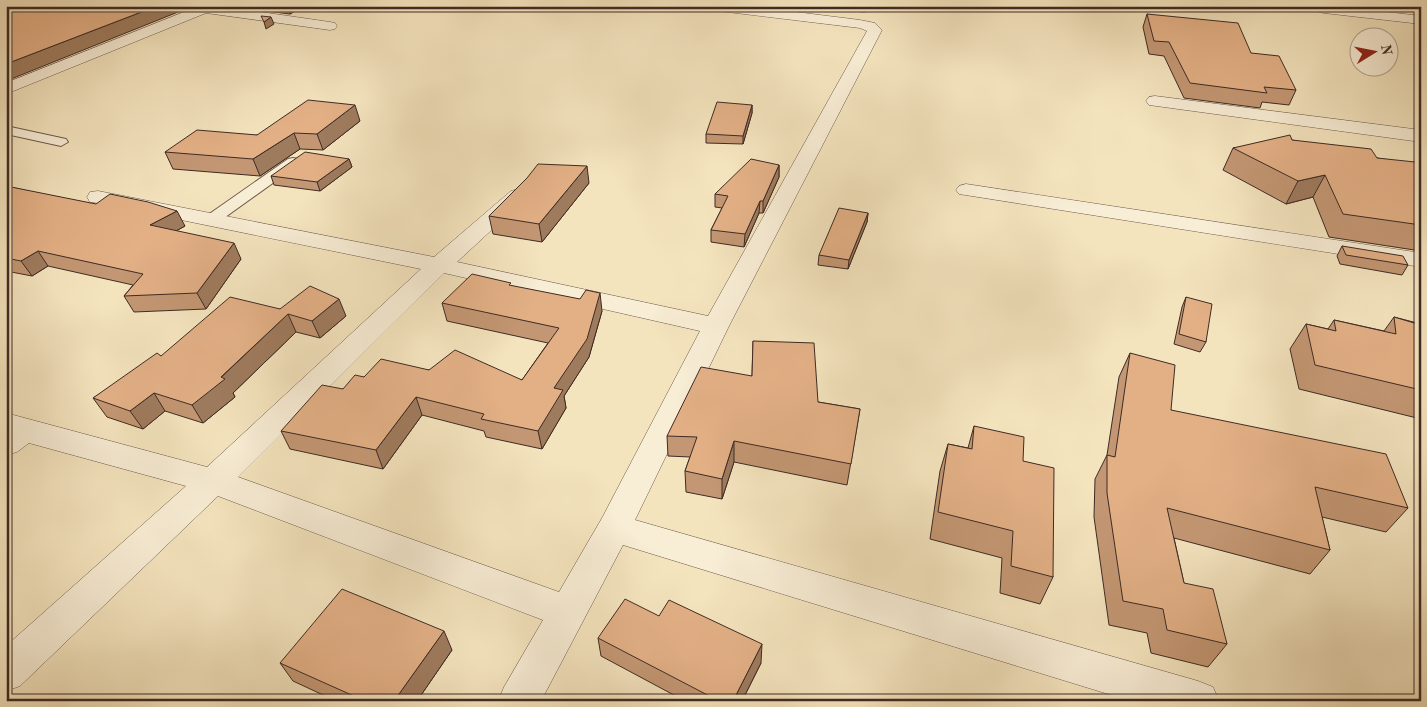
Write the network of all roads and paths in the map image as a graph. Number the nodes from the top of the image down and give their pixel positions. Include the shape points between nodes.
1 (711, 6) edge
2 (208, 8) edge
3 (1324, 9) dead end
4 (1421, 20) edge
5 (330, 26) dead end
6 (6, 89) edge
7 (1155, 101) dead end
8 (6, 130) edge
9 (1421, 136) edge
10 (62, 142) dead end
11 (305, 154) edge
12 (966, 190) dead end
13 (518, 194) edge
14 (98, 197) dead end
15 (211, 220) junction
16 (1421, 260) edge
17 (439, 265) junction
18 (716, 326) junction
19 (12, 433) edge
20 (214, 481) junction
21 (614, 528) junction
22 (568, 612) junction
23 (6, 672) edge
24 (519, 701) edge
25 (1198, 701) edge

1 - 18 street via 860,24 875,30
2 - 5 street
2 - 6 street
3 - 4 street
7 - 9 street
8 - 10 lane
11 - 15 lane
12 - 16 street
13 - 17 street
14 - 15 street
15 - 17 street
17 - 18 street
17 - 20 street
18 - 21 street
19 - 20 street
20 - 22 street
20 - 23 street
21 - 22 street
21 - 25 street
22 - 24 street

